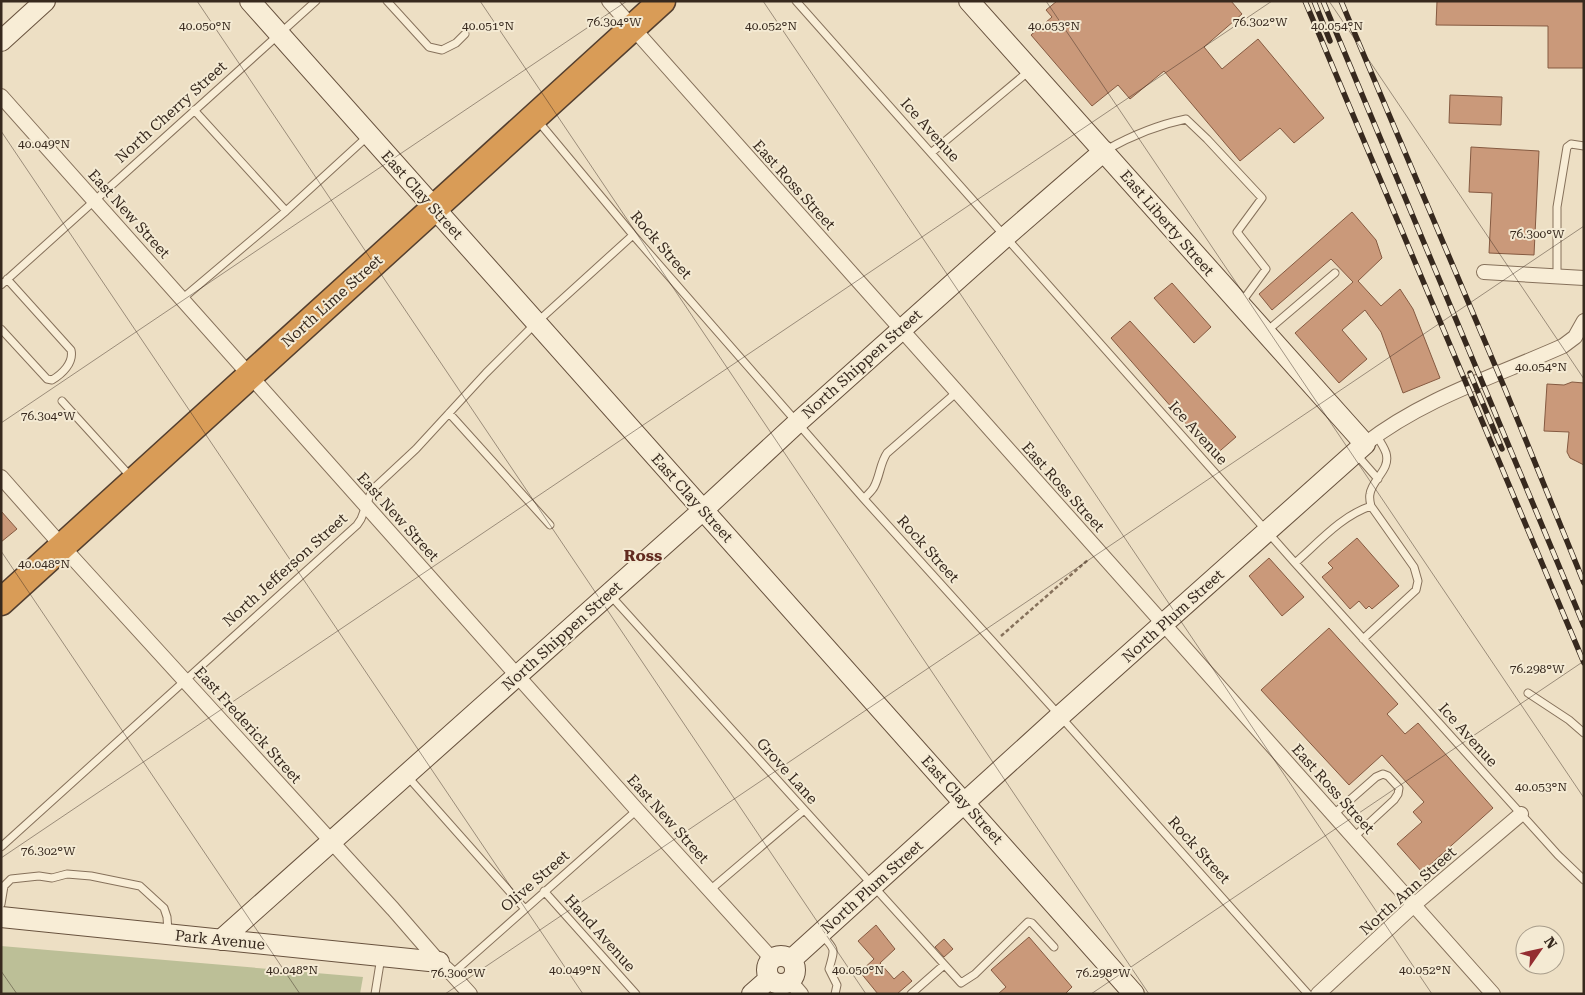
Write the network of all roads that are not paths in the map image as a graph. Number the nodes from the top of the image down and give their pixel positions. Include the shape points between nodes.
1 (45, 1) edge
2 (250, 1) edge
3 (316, 1) edge
4 (387, 1) edge
5 (609, 1) edge
6 (662, 1) edge
7 (796, 1) edge
8 (969, 1) edge
9 (633, 28) junction
10 (279, 34) junction
11 (465, 34) dead end
12 (1, 41) edge
13 (1031, 70) junction
14 (1, 96) edge
15 (194, 110) junction
16 (534, 117) junction
17 (369, 135) junction
18 (1584, 146) edge
19 (931, 152) junction
20 (1104, 152) junction
21 (94, 200) junction
22 (434, 208) junction
23 (286, 211) junction
24 (633, 234) junction
25 (1004, 237) junction
26 (1484, 272) dead end
27 (1335, 273) dead end
28 (1557, 276) junction
29 (1584, 278) edge
30 (7, 279) junction
31 (1, 285) edge
32 (182, 299) junction
33 (1240, 305) junction
34 (1584, 321) edge
35 (536, 323) junction
36 (901, 329) junction
37 (1, 330) edge
38 (1264, 333) junction
39 (250, 375) junction
40 (957, 392) junction
41 (62, 401) dead end
42 (449, 413) junction
43 (797, 423) junction
44 (1365, 444) junction
45 (1, 477) edge
46 (1378, 479) junction
47 (134, 481) junction
48 (864, 499) junction
49 (366, 505) junction
50 (1371, 506) junction
51 (703, 510) junction
52 (550, 525) dead end
53 (1268, 532) junction
54 (62, 546) junction
55 (1296, 563) junction
56 (609, 594) junction
57 (1, 602) edge
58 (1163, 624) junction
59 (1363, 639) junction
60 (517, 675) junction
61 (185, 680) junction
62 (1528, 693) dead end
63 (1060, 716) junction
64 (1584, 734) edge
65 (406, 775) junction
66 (964, 803) junction
67 (638, 810) junction
68 (804, 810) junction
69 (1334, 814) junction
70 (1521, 814) junction
71 (1354, 837) junction
72 (331, 842) junction
73 (1, 847) edge
74 (1584, 880) edge
75 (873, 887) junction
76 (710, 890) junction
77 (544, 891) junction
78 (1, 904) edge
79 (1414, 904) junction
80 (525, 908) junction
81 (1, 917) edge
82 (820, 934) junction
83 (168, 935) junction
84 (221, 940) junction
85 (1054, 947) dead end
86 (381, 957) junction
87 (782, 959) junction
88 (945, 966) junction
89 (446, 968) junction
90 (769, 979) junction
91 (796, 987) edge
92 (374, 994) edge
93 (470, 994) edge
94 (636, 994) edge
95 (752, 994) edge
96 (835, 994) edge
97 (911, 994) edge
98 (1134, 994) edge
99 (1308, 994) edge
100 (1318, 994) edge
101 (1494, 994) edge

1 - 12 street
2 - 10 street, East Clay Street
3 - 10 lane, North Cherry Street
4 - 11 lane via 429,47 442,50
5 - 9 street, East Ross Street
6 - 9 highway, North Lime Street
7 - 19 lane, Ice Avenue
8 - 13 street, East Liberty Street
9 - 16 highway, North Lime Street
9 - 36 street, East Ross Street
10 - 15 lane, North Cherry Street
10 - 17 street, East Clay Street
13 - 19 lane
13 - 20 street, East Liberty Street
14 - 21 street, East New Street
15 - 21 lane, North Cherry Street
15 - 23 lane
16 - 22 highway, North Lime Street
16 - 24 lane, Rock Street
17 - 22 street, East Clay Street
17 - 23 lane
18 - 28 lane via 1571,144 1567,147 1557,207
19 - 25 lane, Ice Avenue
20 - 25 street, North Shippen Street
20 - 33 street, East Liberty Street
20 - 33 lane via 1123,140 1186,119 1262,198 1237,232 1266,269
21 - 30 lane, North Cherry Street
21 - 32 street, East New Street
22 - 35 street, East Clay Street
22 - 39 highway, North Lime Street
23 - 32 lane
24 - 35 lane, North Jefferson Street
24 - 43 lane, Rock Street
25 - 36 street, North Shippen Street
25 - 53 lane, Ice Avenue
26 - 28 street
27 - 38 lane
28 - 29 street
30 - 31 lane, North Cherry Street
30 - 37 lane via 70,350 71,360 59,376 47,379
32 - 39 street, East New Street
33 - 38 street, East Liberty Street
34 - 44 street, North Plum Street via 1575,337 1563,346 1438,399 1408,414
35 - 42 lane, North Jefferson Street
35 - 51 street, East Clay Street
36 - 40 street, East Ross Street
36 - 43 street, North Shippen Street
38 - 44 street, East Liberty Street
39 - 47 highway, North Lime Street
39 - 49 street, East New Street
40 - 48 lane via 887,453 879,477
40 - 58 street, East Ross Street
41 - 47 lane
42 - 49 lane, North Jefferson Street via 372,490
42 - 52 lane
43 - 48 lane, Rock Street
43 - 51 street, North Shippen Street
44 - 46 lane
44 - 46 lane via 1386,452 1385,469
44 - 53 street, North Plum Street
45 - 54 street, East Frederick Street
46 - 50 lane via 1370,494
47 - 54 highway, North Lime Street
48 - 63 lane, Rock Street
49 - 60 street, East New Street
49 - 61 lane, North Jefferson Street via 357,525
50 - 55 lane via 1345,519
50 - 59 lane via 1414,567 1418,581 1416,590
51 - 56 street, North Shippen Street
51 - 66 street, East Clay Street
53 - 55 lane, Ice Avenue
53 - 58 street, North Plum Street
54 - 57 highway, North Lime Street
54 - 61 street, East Frederick Street
55 - 59 lane, Ice Avenue
56 - 60 street, North Shippen Street
56 - 68 lane, Grove Lane
58 - 63 street, North Plum Street
58 - 69 street, East Ross Street
59 - 70 lane, Ice Avenue
60 - 65 street, North Shippen Street
60 - 67 street, East New Street
61 - 72 street, East Frederick Street
61 - 73 lane, North Jefferson Street
62 - 64 lane
63 - 66 street, North Plum Street
63 - 99 lane, Rock Street
65 - 72 street, North Shippen Street
65 - 80 lane
66 - 75 street, North Plum Street
66 - 98 street, East Clay Street
67 - 76 street, East New Street
67 - 77 lane, Olive Street
68 - 75 lane, Grove Lane
68 - 76 lane
69 - 71 street, East Ross Street
69 - 71 lane via 1383,774 1399,788 1394,800
70 - 74 lane, Ice Avenue
70 - 79 street, North Ann Street
71 - 79 street, East Ross Street
72 - 84 street, North Shippen Street
72 - 89 street, East Frederick Street
75 - 82 street, North Plum Street
75 - 88 lane, Grove Lane
76 - 87 street, East New Street
77 - 80 lane, Olive Street
77 - 94 lane, Hand Avenue
78 - 83 lane via 4,886 11,879 52,878 67,874 91,876 140,886 164,908 168,917
79 - 100 street, North Ann Street
79 - 101 street, East Ross Street
80 - 89 lane, Olive Street
81 - 83 street, Park Avenue
82 - 87 street, North Plum Street
82 - 96 lane via 833,947 829,969 837,985
83 - 84 street, Park Avenue
84 - 86 street, Park Avenue
85 - 88 lane, Grove Lane via 1028,922 975,974 961,983
86 - 89 street, Park Avenue
86 - 92 lane
87 - 90 street via 767,966
87 - 91 street via 795,969
88 - 97 lane
89 - 93 street, East Frederick Street
90 - 91 street via 777,984
90 - 95 street

